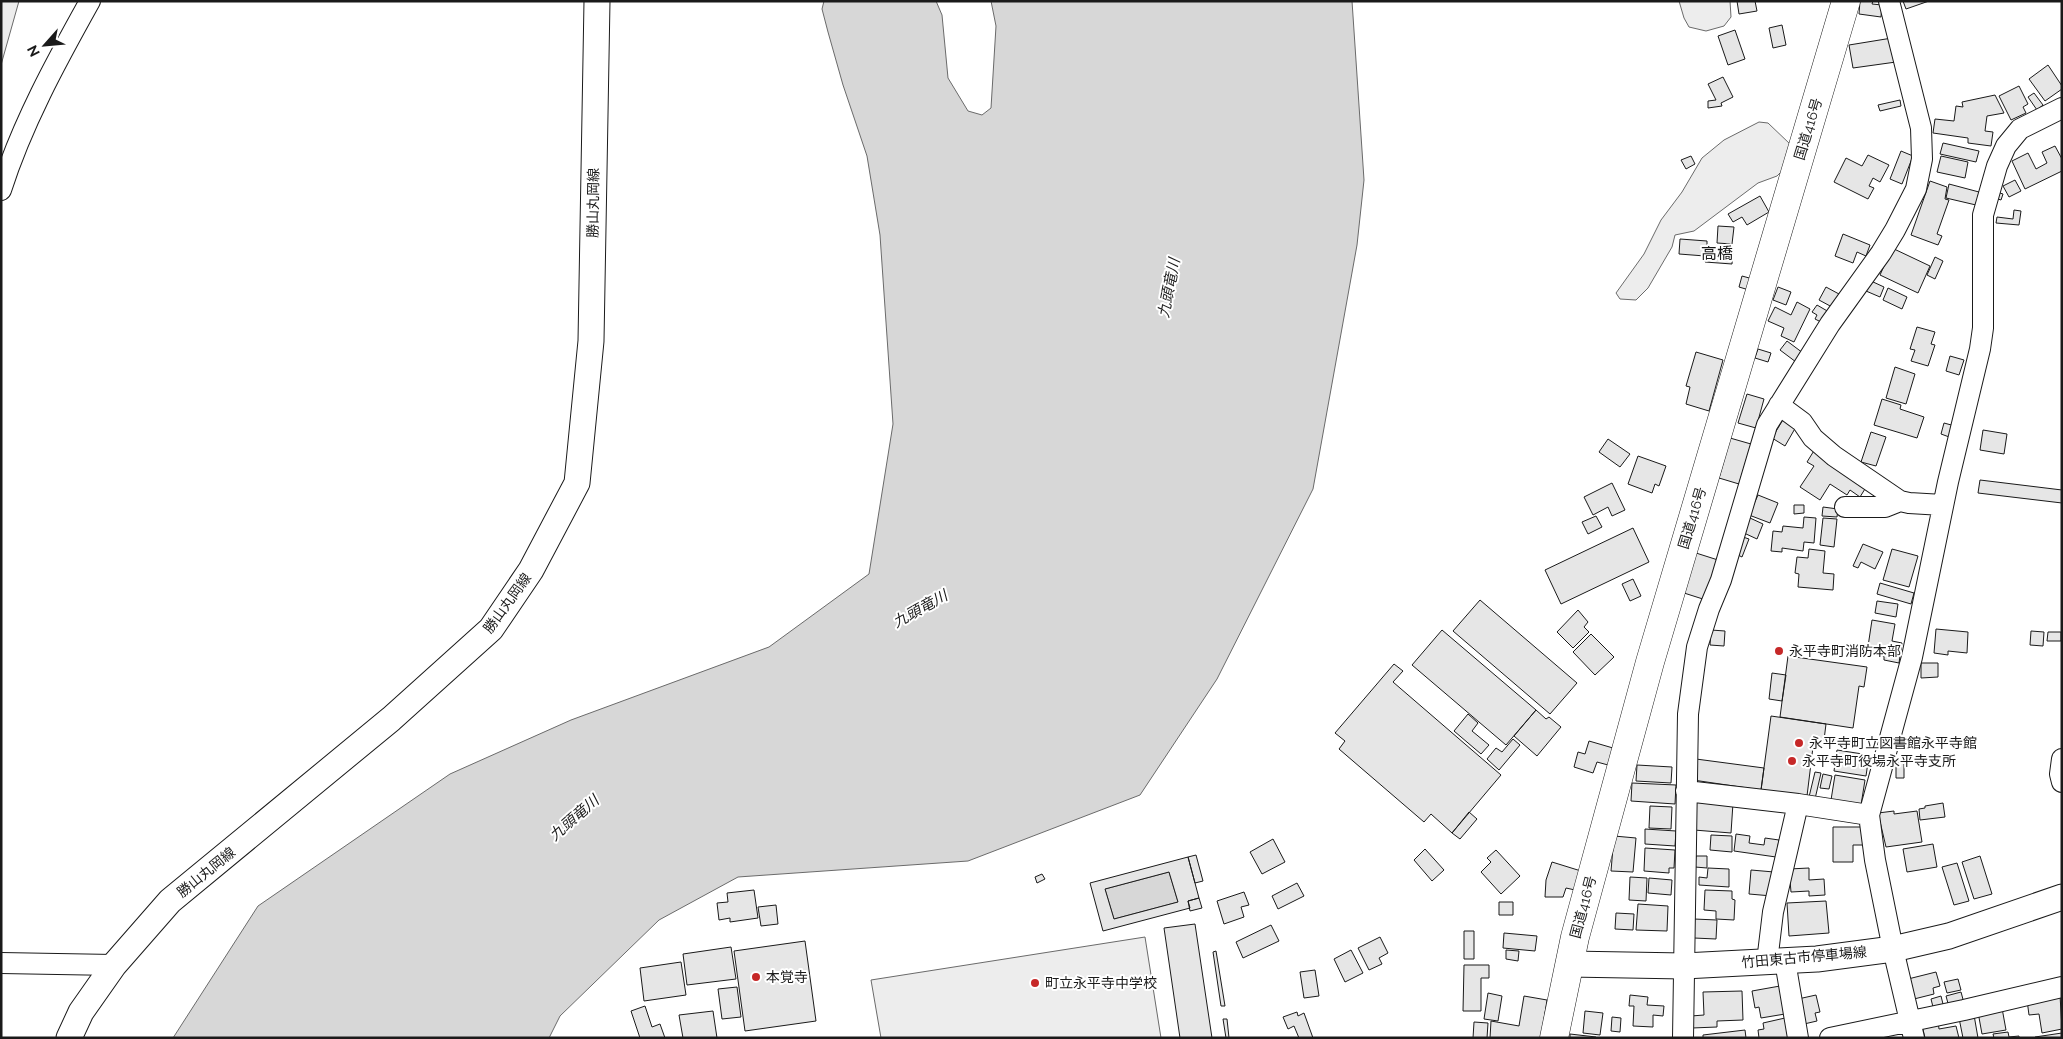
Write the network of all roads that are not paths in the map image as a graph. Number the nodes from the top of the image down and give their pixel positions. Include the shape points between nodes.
1 (90, 1) edge
2 (597, 1) edge
3 (1846, 1) edge
4 (1889, 1) edge
5 (2062, 108) edge
6 (1, 190) edge
7 (1779, 405) junction
8 (1900, 501) junction
9 (1943, 505) junction
10 (1845, 508) dead end
11 (2062, 758) edge
12 (2062, 782) edge
13 (1686, 791) junction
14 (1798, 804) junction
15 (1869, 815) junction
16 (2062, 897) edge
17 (1893, 949) junction
18 (1776, 961) junction
19 (1, 962) edge
20 (1569, 964) junction
21 (114, 965) junction
22 (1684, 966) junction
23 (2062, 987) edge
24 (1912, 1029) edge
25 (69, 1038) edge
26 (1554, 1038) edge
27 (1683, 1038) edge
28 (1798, 1038) edge
29 (1830, 1038) edge

1 - 6 street via 13,153
2 - 21 main road, 勝山丸岡線 via 591,341 577,483 531,570 491,629 391,719 170,902
3 - 20 highway, 国道416号 via 1650,662
4 - 7 street via 1921,128 1922,159 1916,189 1886,246 1830,324
5 - 9 street via 2020,129 1996,166 1983,215 1983,328 1980,349
7 - 8 street via 1802,422 1813,438 1834,456
7 - 13 street via 1767,425 1724,570 1697,647 1688,714
8 - 9 street
8 - 10 street via 1885,507
9 - 15 street via 1912,657
11 - 12 street
13 - 14 street
13 - 22 street
14 - 15 street
14 - 18 street via 1773,912
15 - 17 street
16 - 17 main road, 竹田東古市停車場線 via 1949,936
17 - 18 main road, 竹田東古市停車場線
17 - 24 street
18 - 22 main road, 竹田東古市停車場線
18 - 28 street
19 - 21 street
20 - 22 main road, 竹田東古市停車場線
20 - 26 highway, 国道416号
21 - 25 main road, 勝山丸岡線 via 81,1012
22 - 27 street
23 - 24 street
24 - 29 street

